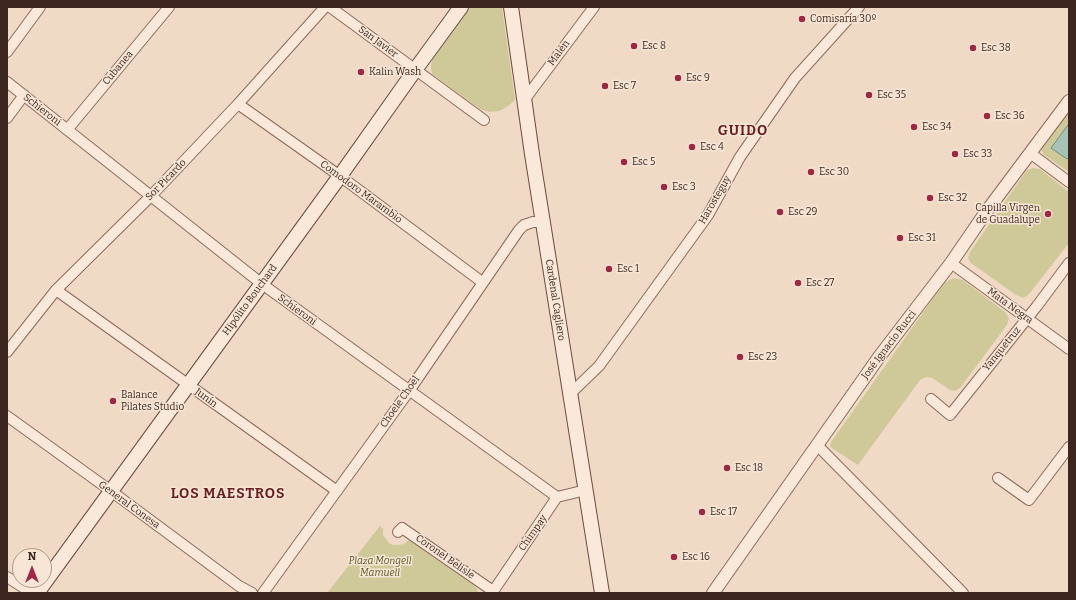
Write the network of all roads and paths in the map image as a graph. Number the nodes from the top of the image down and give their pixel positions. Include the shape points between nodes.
1 (40, 7) edge
2 (169, 7) edge
3 (325, 7) edge
4 (330, 7) edge
5 (461, 7) edge
6 (511, 7) edge
7 (594, 7) edge
8 (859, 7) edge
9 (7, 52) edge
10 (415, 70) junction
11 (7, 82) edge
12 (24, 95) junction
13 (525, 98) junction
14 (1069, 100) edge
15 (238, 104) junction
16 (7, 118) edge
17 (484, 120) dead end
18 (67, 130) junction
19 (1030, 153) junction
20 (340, 176) junction
21 (1069, 182) edge
22 (151, 196) junction
23 (543, 222) junction
24 (952, 263) junction
25 (1069, 263) edge
26 (482, 282) junction
27 (262, 284) junction
28 (56, 290) junction
29 (1027, 319) junction
30 (1069, 349) edge
31 (7, 352) edge
32 (188, 385) junction
33 (409, 391) junction
34 (570, 394) junction
35 (931, 399) dead end
36 (7, 416) edge
37 (817, 445) junction
38 (1069, 447) edge
39 (998, 478) dead end
40 (586, 490) junction
41 (111, 491) junction
42 (337, 491) junction
43 (558, 497) junction
44 (398, 532) dead end
45 (7, 576) edge
46 (492, 592) edge
47 (32, 593) edge
48 (38, 593) edge
49 (252, 593) edge
50 (263, 593) edge
51 (602, 593) edge
52 (713, 593) edge
53 (964, 593) edge

1 - 9 street
2 - 18 street, Cubanea
3 - 15 street, Sor Picardo
4 - 10 street, San Javier
5 - 10 main road, Hipólito Bouchard
6 - 13 main road, Cardenal Cagliero
7 - 13 street, Malén
8 - 34 street, Harosteguy via 795,78 740,157 704,222 599,366
10 - 17 street, San Javier
10 - 20 main road, Hipólito Bouchard
11 - 12 street, Schieroni
12 - 16 street
12 - 18 street, Schieroni
13 - 23 main road, Cardenal Cagliero
14 - 19 street, José Ignacio Rucci
15 - 20 street, Comodoro Marambio
15 - 22 street, Sor Picardo
18 - 22 street, Schieroni
19 - 21 street
19 - 24 street, José Ignacio Rucci
20 - 26 street, Comodoro Marambio
20 - 27 main road, Hipólito Bouchard
22 - 27 street, Schieroni
22 - 28 street, Sor Picardo
23 - 26 street, Choele Choel via 524,225
23 - 34 main road, Cardenal Cagliero
24 - 29 street, Mata Negra
24 - 37 street, José Ignacio Rucci via 886,348
25 - 29 street, Yanquetruz
26 - 33 street, Choele Choel
27 - 32 main road, Hipólito Bouchard
27 - 33 street, Schieroni
28 - 31 street, Sor Picardo
28 - 32 street, Junín
29 - 30 street, Mata Negra
29 - 35 street, Yanquetruz via 950,414
32 - 41 main road, Hipólito Bouchard
32 - 42 street, Junín
33 - 42 street, Choele Choel
33 - 43 street, Schieroni
34 - 40 main road, Cardenal Cagliero
36 - 41 street, General Conesa
37 - 52 street, José Ignacio Rucci
37 - 53 street
38 - 39 street via 1029,500
40 - 43 street
40 - 51 main road, Cardenal Cagliero
41 - 48 main road, Hipólito Bouchard
41 - 49 street, General Conesa
42 - 50 street, Choele Choel
43 - 46 street, Chimpay
44 - 46 street, Coronel Belisle via 402,528
45 - 47 street

